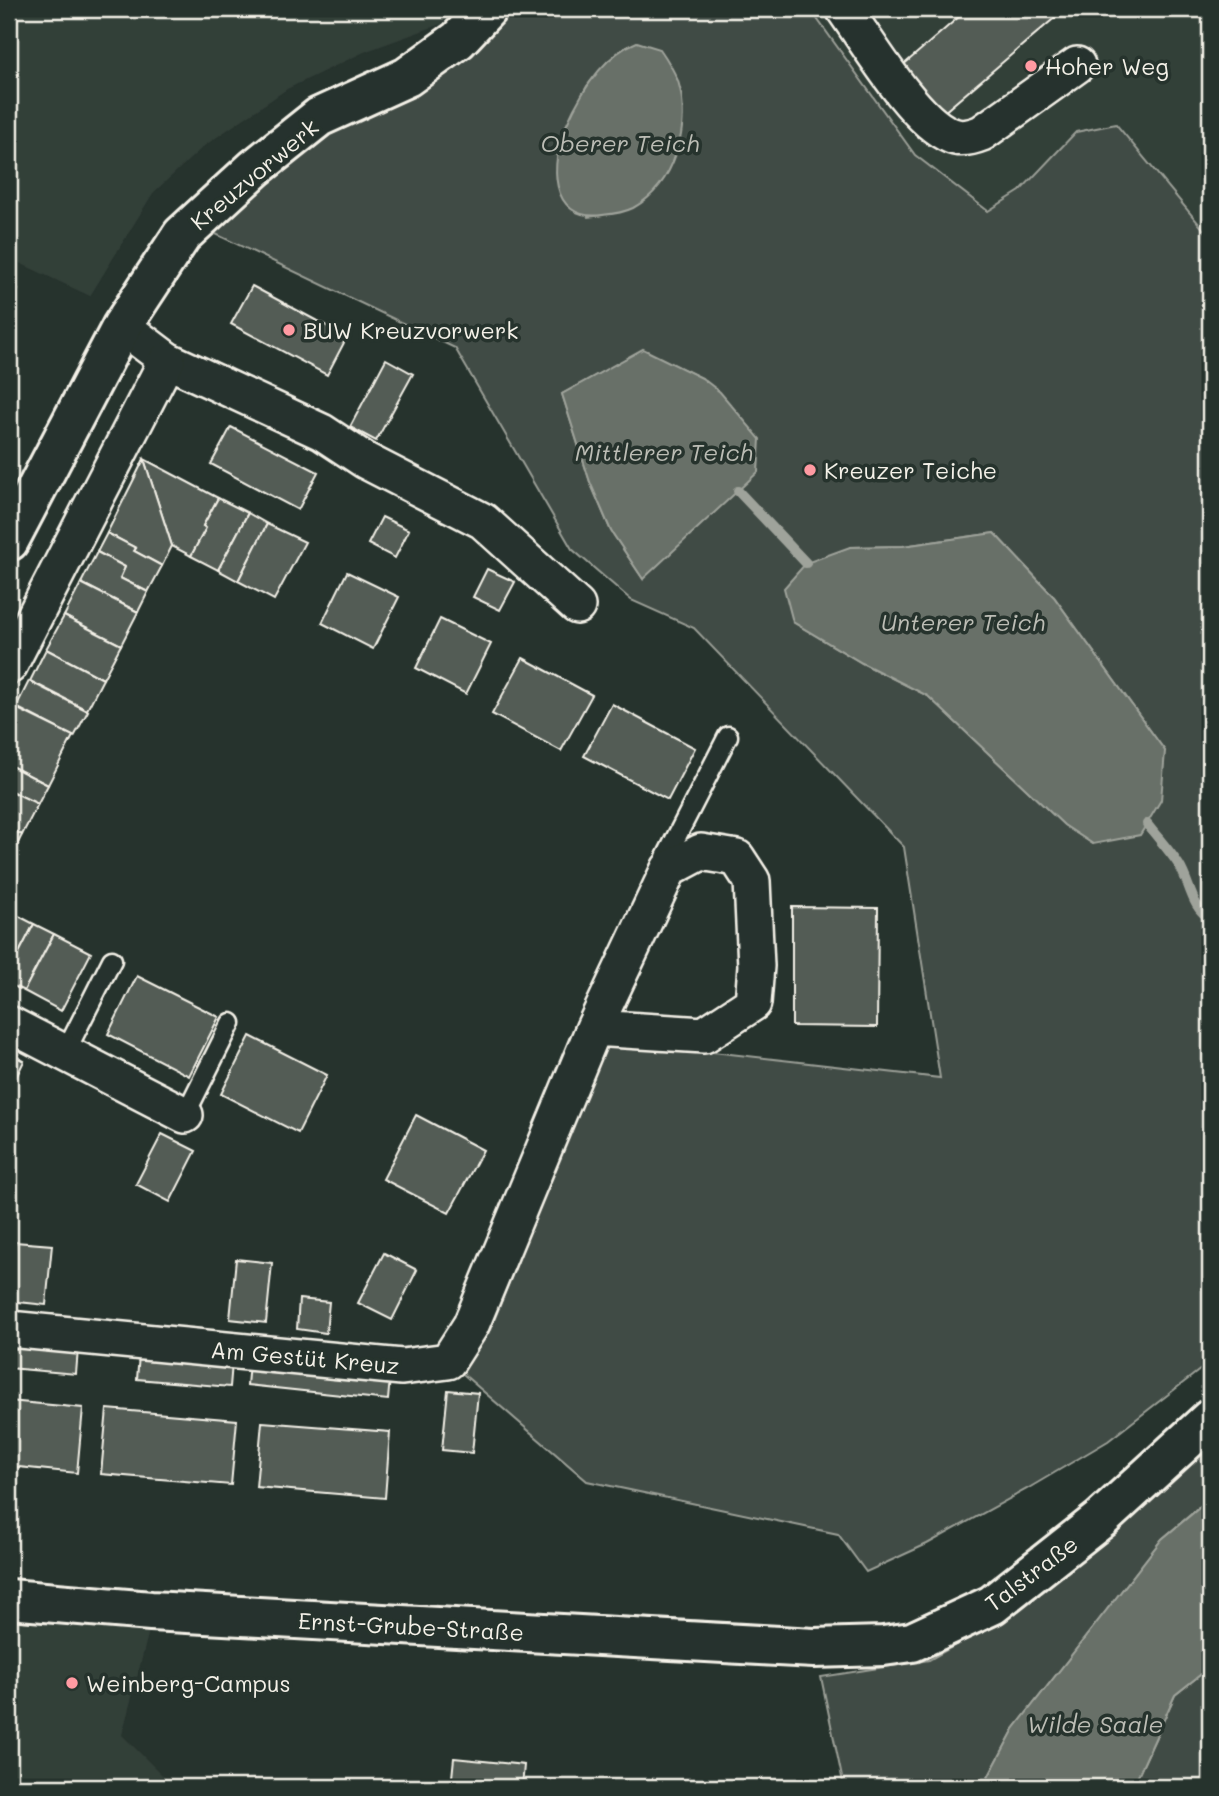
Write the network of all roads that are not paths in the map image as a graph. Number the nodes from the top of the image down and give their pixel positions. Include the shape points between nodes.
1 (487, 9) edge
2 (844, 9) edge
3 (1077, 65) dead end
4 (122, 326) junction
5 (167, 360) junction
6 (9, 541) edge
7 (577, 606) dead end
8 (9, 666) edge
9 (728, 736) dead end
10 (669, 869) junction
11 (112, 960) dead end
12 (231, 1023) dead end
13 (9, 1024) edge
14 (594, 1028) junction
15 (65, 1053) junction
16 (185, 1115) joint
17 (9, 1329) edge
18 (1210, 1419) edge
19 (9, 1599) edge
20 (814, 1648) joint

1 - 4 street, Kreuzvorwerk via 458,40 407,77 319,117 255,168 182,235
2 - 3 street via 923,116 950,135 982,133
4 - 5 street
4 - 6 street, Kreuzvorwerk
5 - 7 street via 322,432 366,461 483,521
5 - 8 street
9 - 10 lane via 666,857
10 - 14 street, Am Gestüt Kreuz
10 - 14 street via 701,852 737,858 752,881 753,1003 704,1035
11 - 15 lane
12 - 16 lane
13 - 15 street
14 - 17 street, Am Gestüt Kreuz via 471,1325 448,1361 402,1367
15 - 16 street
18 - 20 street, Talstraße via 1101,1519 992,1605 912,1642
19 - 20 street, Ernst-Grube-Straße

